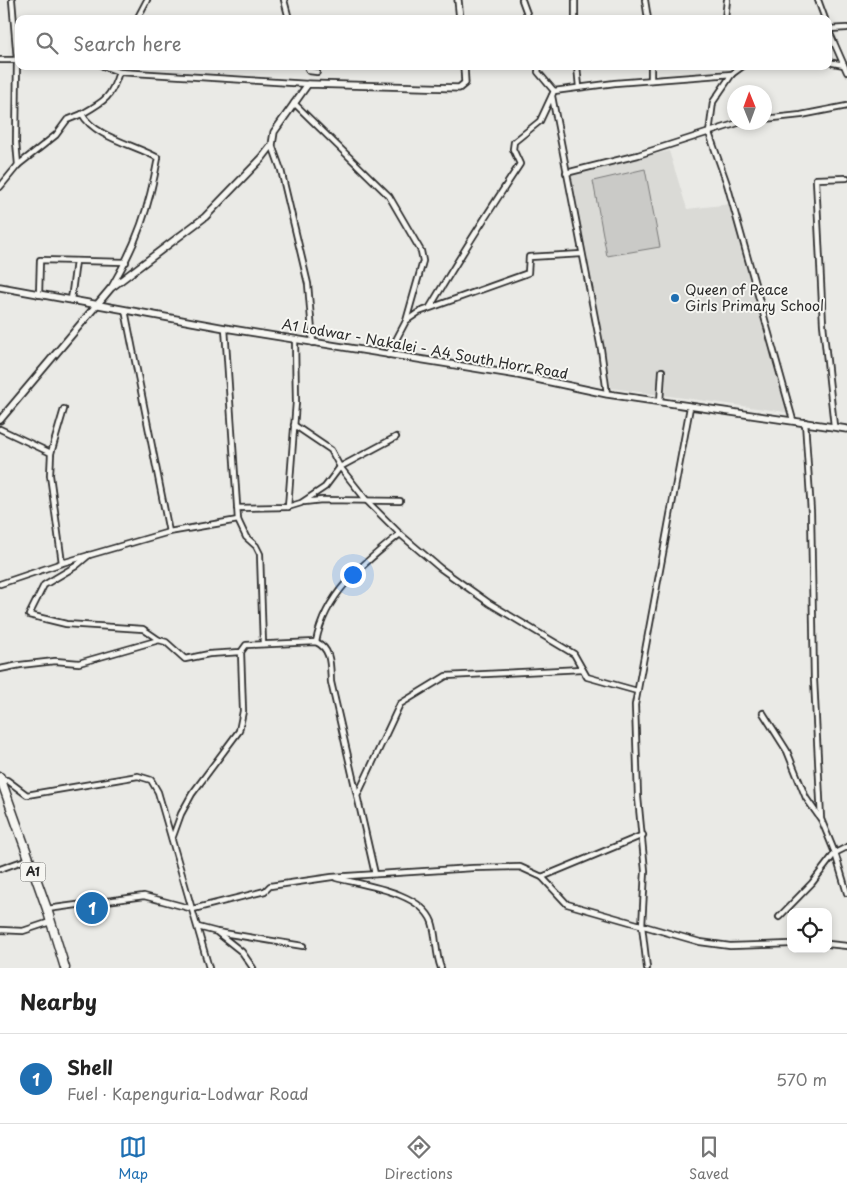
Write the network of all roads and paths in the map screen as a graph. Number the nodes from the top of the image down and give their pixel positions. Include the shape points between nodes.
1 (12, 0) edge
2 (148, 0) edge
3 (284, 0) edge
4 (458, 0) edge
5 (522, 0) edge
6 (575, 0) edge
7 (645, 0) edge
8 (727, 0) edge
9 (818, 0) edge
10 (140, 15) edge
11 (287, 15) edge
12 (460, 15) edge
13 (528, 15) edge
14 (575, 15) edge
15 (647, 15) edge
16 (725, 15) edge
17 (823, 15) edge
18 (847, 28) edge
19 (832, 29) edge
20 (15, 30) edge
21 (832, 38) edge
22 (0, 60) edge
23 (15, 60) edge
24 (832, 63) edge
25 (844, 65) junction
26 (18, 70) edge
27 (113, 70) edge
28 (309, 70) edge
29 (464, 70) edge
30 (538, 70) edge
31 (577, 70) edge
32 (651, 70) edge
33 (738, 70) edge
34 (119, 72) junction
35 (316, 72) dead end
36 (847, 72) edge
37 (732, 74) junction
38 (651, 80) junction
39 (308, 84) junction
40 (579, 87) junction
41 (553, 92) junction
42 (294, 104) junction
43 (847, 106) edge
44 (82, 114) junction
45 (772, 117) edge
46 (727, 127) edge
47 (710, 133) junction
48 (272, 145) junction
49 (18, 165) junction
50 (566, 173) junction
51 (847, 178) edge
52 (0, 187) edge
53 (582, 254) junction
54 (76, 260) junction
55 (126, 262) junction
56 (0, 287) edge
57 (112, 288) junction
58 (40, 294) junction
59 (71, 300) junction
60 (98, 304) junction
61 (430, 307) junction
62 (126, 310) junction
63 (406, 322) junction
64 (225, 328) junction
65 (295, 339) junction
66 (314, 343) junction
67 (388, 354) junction
68 (662, 371) dead end
69 (606, 394) junction
70 (660, 402) junction
71 (690, 407) junction
72 (64, 409) dead end
73 (0, 420) edge
74 (793, 420) junction
75 (805, 422) junction
76 (294, 425) junction
77 (834, 426) junction
78 (0, 429) edge
79 (847, 429) edge
80 (396, 437) dead end
81 (51, 453) junction
82 (340, 468) junction
83 (367, 501) junction
84 (400, 501) dead end
85 (301, 503) junction
86 (288, 507) junction
87 (237, 508) junction
88 (238, 520) junction
89 (169, 532) junction
90 (400, 534) junction
91 (89, 555) junction
92 (62, 563) junction
93 (0, 584) edge
94 (159, 640) junction
95 (316, 642) junction
96 (263, 644) junction
97 (242, 652) junction
98 (582, 668) junction
99 (0, 669) edge
100 (638, 691) junction
101 (762, 713) dead end
102 (0, 779) edge
103 (358, 795) junction
104 (821, 819) junction
105 (643, 835) junction
106 (172, 840) junction
107 (847, 847) edge
108 (835, 853) junction
109 (28, 859) junction
110 (0, 869) edge
111 (375, 874) junction
112 (332, 877) junction
113 (542, 877) junction
114 (847, 893) edge
115 (47, 909) junction
116 (193, 909) junction
117 (779, 917) dead end
118 (50, 922) junction
119 (642, 926) junction
120 (198, 927) junction
121 (0, 930) edge
122 (217, 932) junction
123 (787, 944) edge
124 (832, 944) edge
125 (303, 946) dead end
126 (847, 946) edge
127 (65, 968) edge
128 (209, 968) edge
129 (253, 968) edge
130 (440, 968) edge
131 (647, 968) edge

1 - 20 street
2 - 10 street
3 - 11 street
4 - 12 main road
5 - 13 street
6 - 14 street
7 - 15 street
8 - 16 street
9 - 17 street
18 - 19 street
21 - 25 street
22 - 23 street
24 - 25 street
25 - 36 street
26 - 49 street
27 - 34 street
28 - 35 street
29 - 39 main road via 465,83 459,88
30 - 41 street
31 - 40 street
32 - 38 street
33 - 37 street
34 - 39 street
34 - 44 street via 105,101
37 - 38 street
37 - 47 street via 713,102
38 - 40 street
39 - 42 main road
40 - 41 street
41 - 50 street
41 - 61 street via 540,120 514,142 513,149 520,164
42 - 48 main road via 274,132
42 - 63 street via 389,196 421,251 423,261
43 - 45 street
44 - 49 street via 67,120 56,135
44 - 55 street via 86,121 113,138 158,158 144,220
46 - 47 street
47 - 50 street
47 - 74 street
48 - 57 main road via 205,217
48 - 66 street via 308,284
49 - 52 street
50 - 53 street
51 - 77 street via 816,179 823,324
53 - 61 street via 529,257 528,273
53 - 69 street via 601,349
54 - 55 street
54 - 58 street via 40,260
54 - 59 street
55 - 57 street
56 - 58 main road, A1 Lodwar - Nakalei - A4 South Horr Road
57 - 60 main road
58 - 59 main road, A1 Lodwar - Nakalei - A4 South Horr Road
59 - 60 main road, A1 Lodwar - Nakalei - A4 South Horr Road
60 - 62 main road, A1 Lodwar - Nakalei - A4 South Horr Road
60 - 73 main road
61 - 63 street
62 - 64 main road, A1 Lodwar - Nakalei - A4 South Horr Road
62 - 89 street
63 - 67 street
64 - 65 main road, A1 Lodwar - Nakalei - A4 South Horr Road
64 - 87 street
65 - 66 main road, A1 Lodwar - Nakalei - A4 South Horr Road
65 - 76 street
66 - 67 main road, A1 Lodwar - Nakalei - A4 South Horr Road
67 - 69 main road, A1 Lodwar - Nakalei - A4 South Horr Road via 518,375
68 - 70 street
69 - 70 main road, A1 Lodwar - Nakalei - A4 South Horr Road
70 - 71 main road, A1 Lodwar - Nakalei - A4 South Horr Road
71 - 74 main road, A1 Lodwar - Nakalei - A4 South Horr Road
71 - 100 street
72 - 81 street
74 - 75 main road, A1 Lodwar - Nakalei - A4 South Horr Road
75 - 77 main road, A1 Lodwar - Nakalei - A4 South Horr Road
75 - 104 street
76 - 82 street via 331,450
76 - 86 street
77 - 79 main road, A1 Lodwar - Nakalei - A4 South Horr Road
78 - 81 street
80 - 82 street
81 - 92 street via 50,475
82 - 83 street
82 - 85 street via 325,487
83 - 84 street
83 - 85 street
83 - 90 street
85 - 86 street
86 - 87 street
87 - 88 street
88 - 89 street
88 - 96 street via 246,537 260,554
89 - 91 street
90 - 95 street via 354,571 319,625
90 - 98 street via 440,568 489,602 574,654
91 - 92 street
91 - 94 street via 44,585 29,615 66,624 143,629
92 - 93 street
94 - 97 street via 166,642 185,659
94 - 99 street via 78,663 55,661
95 - 96 street
95 - 103 street via 324,646 329,655 331,682
96 - 97 street via 246,645
97 - 106 street via 243,711 239,731 192,794
98 - 100 street via 587,678
98 - 103 street via 446,676 400,704
100 - 105 street via 635,705
101 - 104 street via 787,751 806,798
102 - 106 street via 7,780 27,795 138,776 151,780 158,792
102 - 109 highway, A1
103 - 111 street
104 - 108 street
105 - 113 street
105 - 119 street
106 - 116 street
107 - 108 street
108 - 114 street
108 - 117 street
109 - 110 street
109 - 115 highway, A1
111 - 112 street
111 - 113 street via 520,867
112 - 116 street via 270,886 265,892
112 - 130 street via 397,894 417,903 432,921
113 - 119 street via 567,904
115 - 116 street via 144,896
115 - 118 highway, A1
116 - 120 street
118 - 121 street via 23,930
118 - 127 highway, A1
119 - 123 street via 700,942 730,946
119 - 131 street
120 - 122 street
120 - 128 street
122 - 125 street
122 - 129 street via 242,952
124 - 126 street

